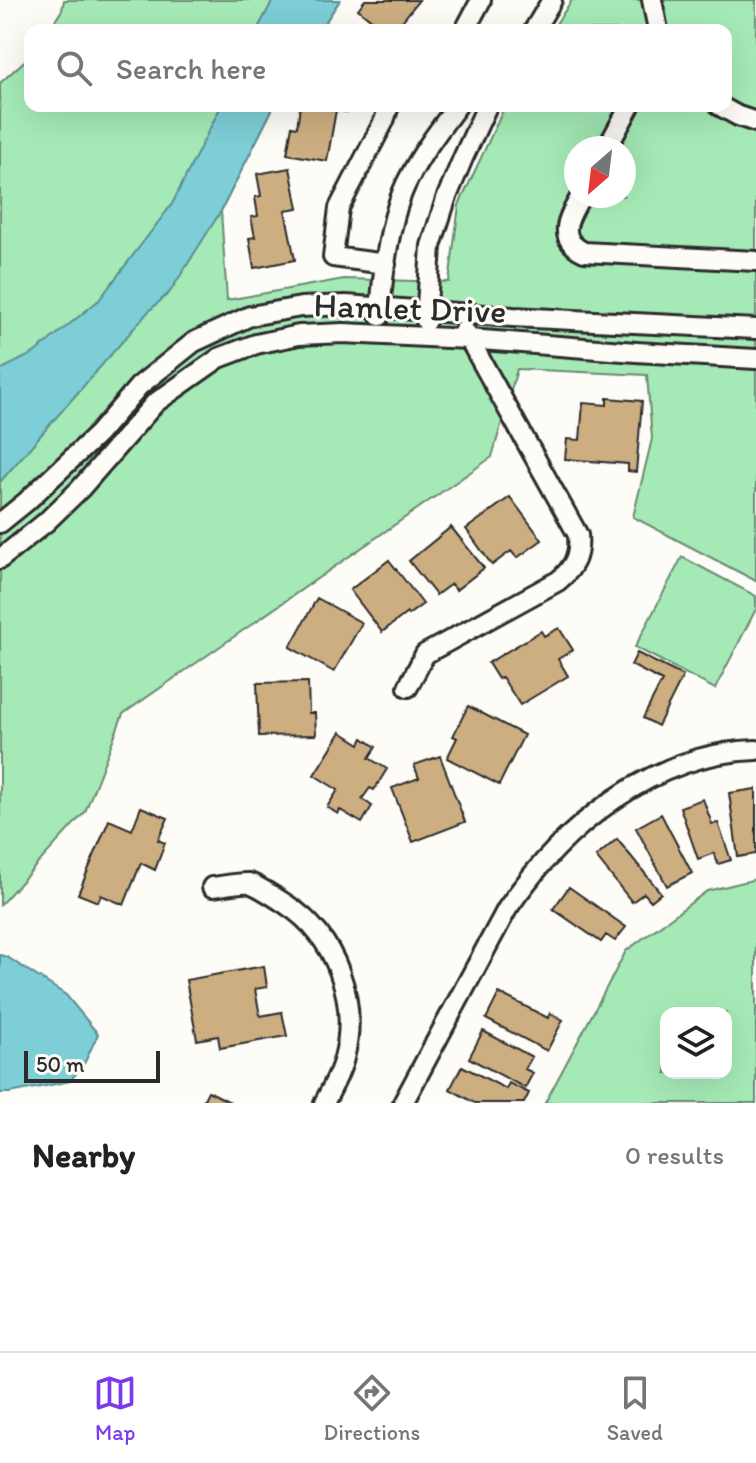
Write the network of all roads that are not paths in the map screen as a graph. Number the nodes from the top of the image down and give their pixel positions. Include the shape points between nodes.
1 (481, 0) edge
2 (654, 1) edge
3 (549, 5) edge
4 (468, 24) edge
5 (531, 24) edge
6 (538, 24) edge
7 (657, 24) edge
8 (387, 112) edge
9 (452, 112) edge
10 (484, 112) edge
11 (627, 112) edge
12 (731, 112) edge
13 (756, 122) edge
14 (614, 136) edge
15 (574, 208) edge
16 (756, 261) edge
17 (386, 264) junction
18 (380, 307) junction
19 (427, 310) junction
20 (456, 313) junction
21 (756, 329) edge
22 (379, 334) junction
23 (424, 336) junction
24 (469, 339) junction
25 (756, 359) edge
26 (0, 523) edge
27 (0, 559) edge
28 (408, 687) dead end
29 (756, 750) edge
30 (212, 887) dead end
31 (324, 1103) edge
32 (403, 1103) edge

1 - 4 street
2 - 7 street
3 - 5 street
3 - 6 street
8 - 17 street via 339,208 333,257
9 - 17 street via 408,179
10 - 19 street via 431,246
11 - 14 street
12 - 13 street
15 - 16 street via 567,235 584,252
17 - 18 street
18 - 19 street, Hamlet Drive
18 - 22 street
18 - 26 street, Hamlet Drive via 301,307 250,316 194,342 139,386 98,434
19 - 20 street, Hamlet Drive
19 - 23 street
20 - 21 street, Hamlet Drive
20 - 24 street
22 - 23 street, Hamlet Drive
22 - 27 street, Hamlet Drive via 299,335 219,358 155,403 69,500
23 - 24 street, Hamlet Drive
24 - 25 street, Hamlet Drive
24 - 28 street via 578,535 579,548 558,581 425,654
29 - 32 street via 709,757 646,780 585,821 552,851 507,909
30 - 31 street via 249,883 280,900 324,941 339,968 348,1028 344,1059

